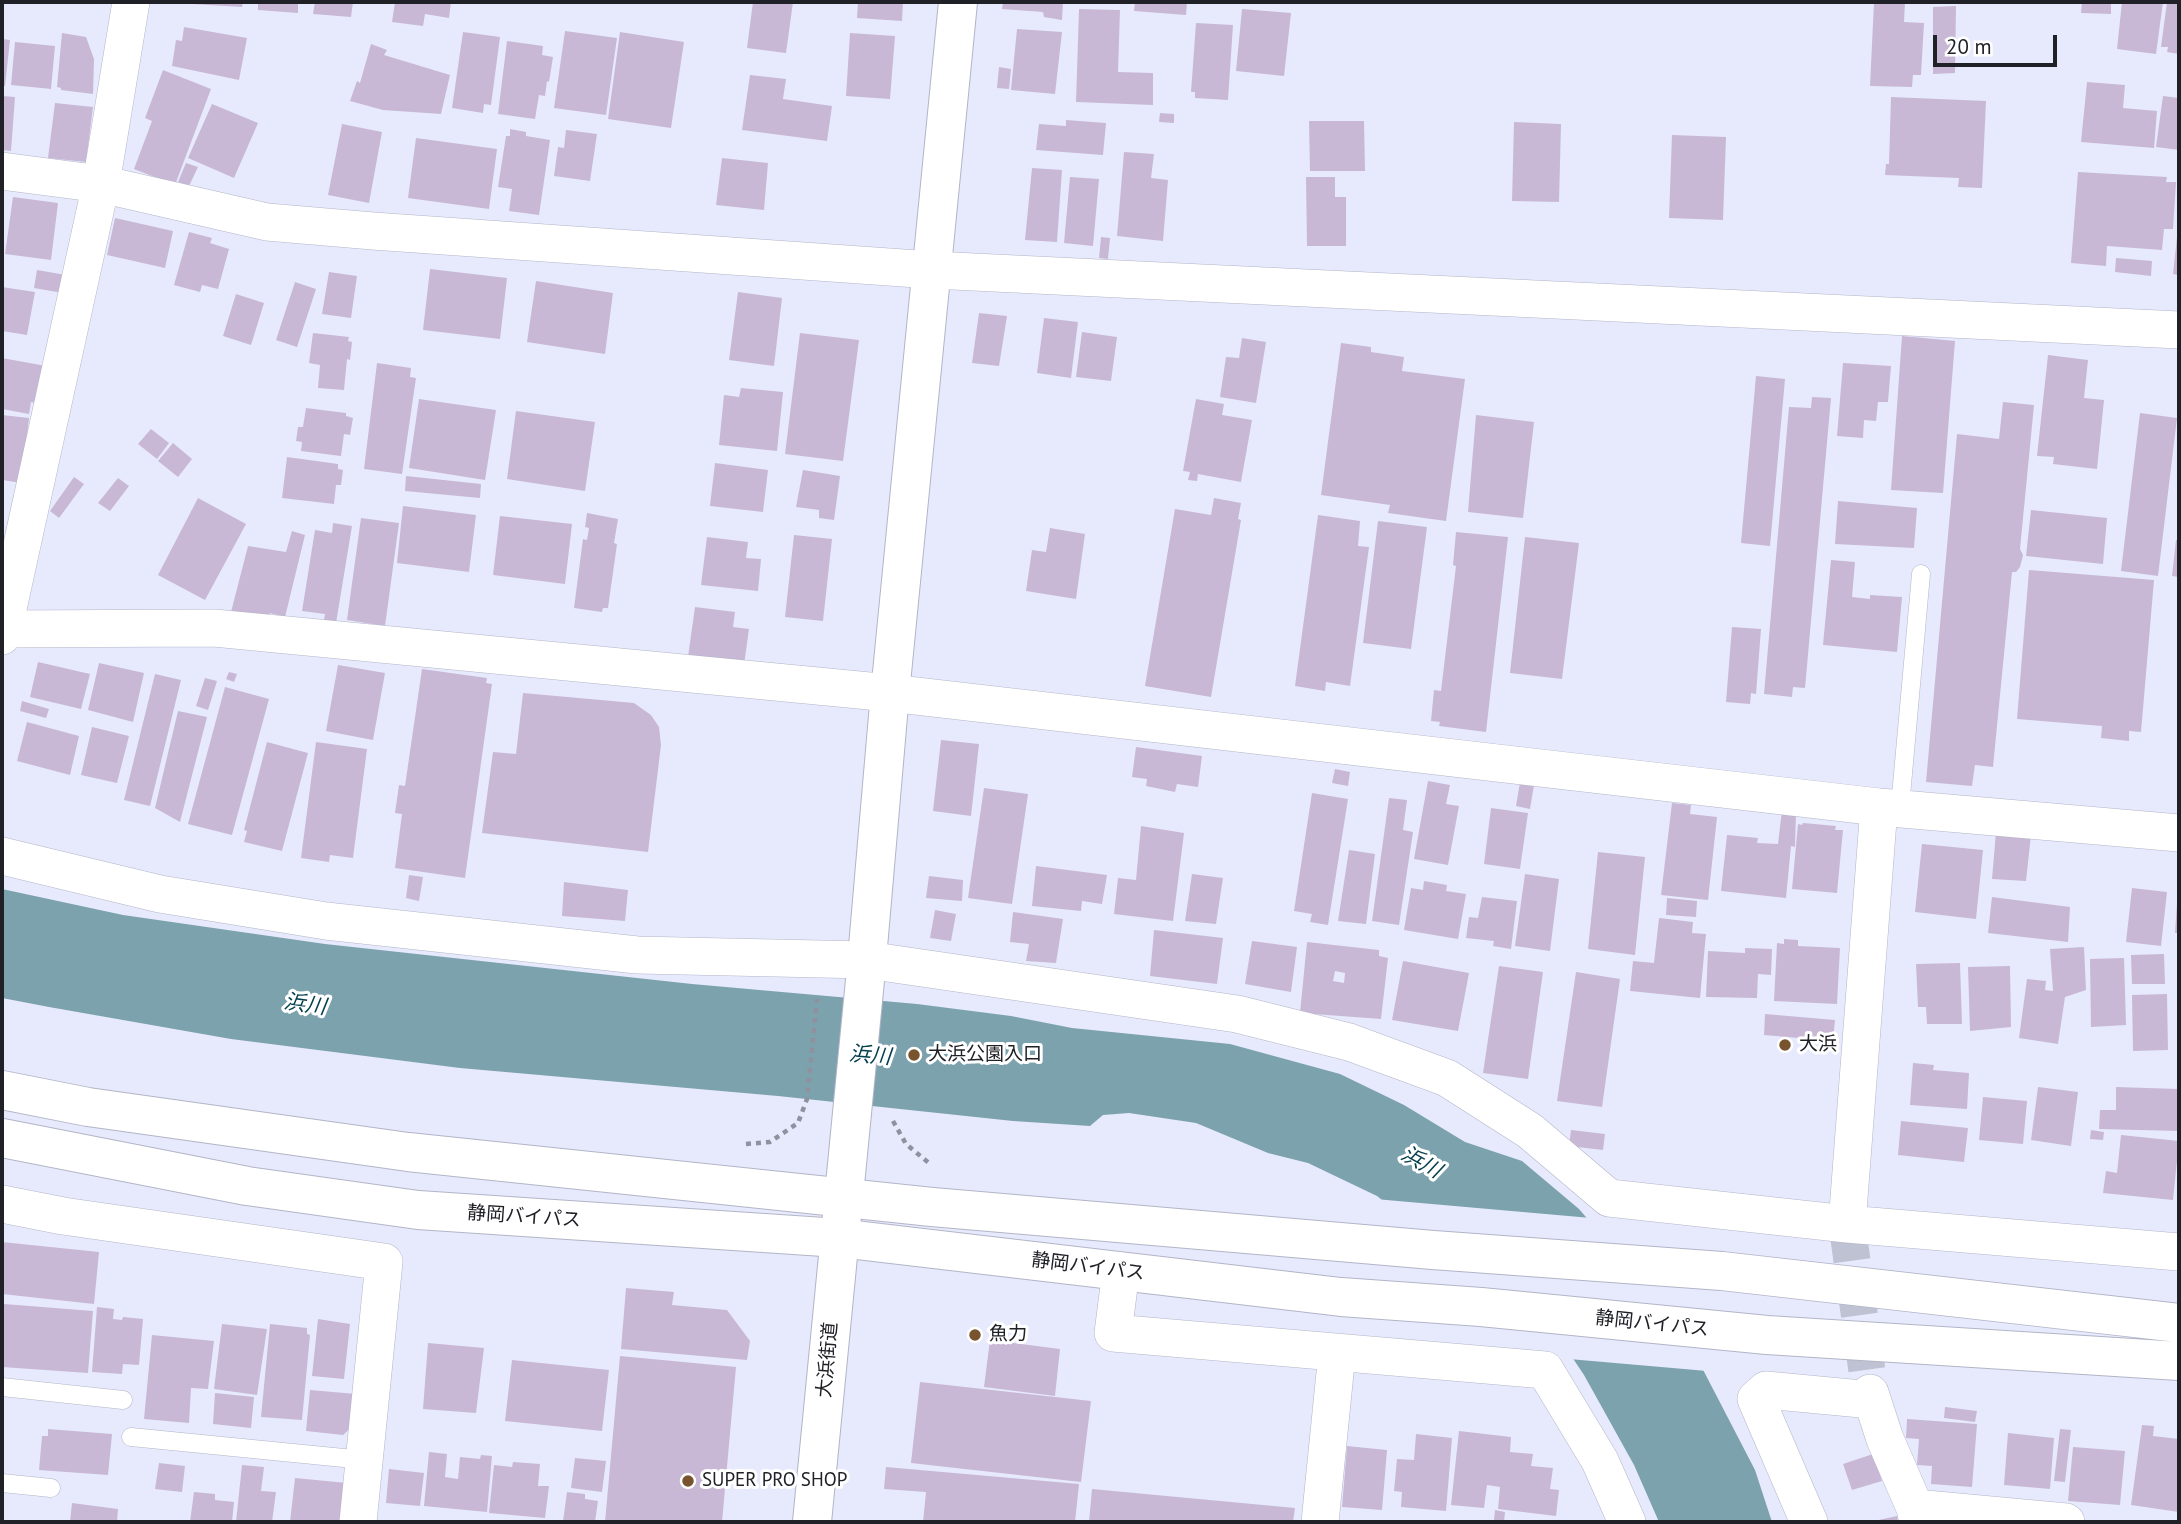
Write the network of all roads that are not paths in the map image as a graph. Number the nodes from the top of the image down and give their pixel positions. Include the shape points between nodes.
1 (131, 2) edge
2 (958, 2) edge
3 (2, 171) edge
4 (101, 184) junction
5 (932, 270) junction
6 (2179, 330) edge
7 (15, 515) edge
8 (1921, 574) dead end
9 (2, 633) edge
10 (890, 694) junction
11 (1889, 807) junction
12 (2179, 833) edge
13 (2, 856) edge
14 (867, 965) junction
15 (2, 1090) edge
16 (2, 1138) edge
17 (843, 1198) junction
18 (2, 1204) edge
19 (1847, 1224) junction
20 (839, 1238) junction
21 (2179, 1252) edge
22 (1121, 1271) junction
23 (2071, 1311) junction
24 (2179, 1315) edge
25 (2179, 1323) edge
26 (1337, 1353) junction
27 (2065, 1354) junction
28 (2179, 1361) edge
29 (2179, 1372) edge
30 (2, 1387) edge
31 (122, 1400) dead end
32 (131, 1437) dead end
33 (364, 1460) junction
34 (2, 1483) edge
35 (51, 1489) dead end
36 (1916, 1515) edge
37 (358, 1522) edge
38 (812, 1522) edge
39 (1320, 1522) edge
40 (1627, 1522) edge
41 (1809, 1522) edge
42 (2066, 1522) edge

1 - 4 street
2 - 5 main road, 大浜街道
3 - 4 street
4 - 5 street via 267,222
4 - 7 street
5 - 6 street
5 - 10 main road, 大浜街道
7 - 9 street
8 - 11 lane
9 - 10 street via 215,628
10 - 11 street
10 - 14 main road, 大浜街道
11 - 12 street
11 - 19 street
13 - 14 street via 160,894 326,921 637,955
14 - 17 main road, 大浜街道
14 - 19 street via 1237,1014 1349,1042 1447,1078 1531,1131 1609,1198
15 - 17 main road via 88,1107 395,1151
16 - 20 main road, 静岡バイパス via 247,1186 418,1210
17 - 20 main road, 大浜街道
17 - 23 main road via 1673,1267
18 - 33 street via 384,1262
19 - 21 street
20 - 22 main road, 静岡バイパス
20 - 38 main road, 大浜街道
22 - 26 street via 1113,1333
22 - 27 main road, 静岡バイパス via 1341,1297
23 - 24 main road
23 - 25 main road
26 - 39 street
26 - 40 street via 1545,1370 1600,1461
27 - 28 main road, 静岡バイパス
27 - 29 main road
30 - 31 lane
32 - 33 lane
33 - 37 street
34 - 35 lane
36 - 41 street via 1871,1396 1766,1390 1756,1399
36 - 42 street

